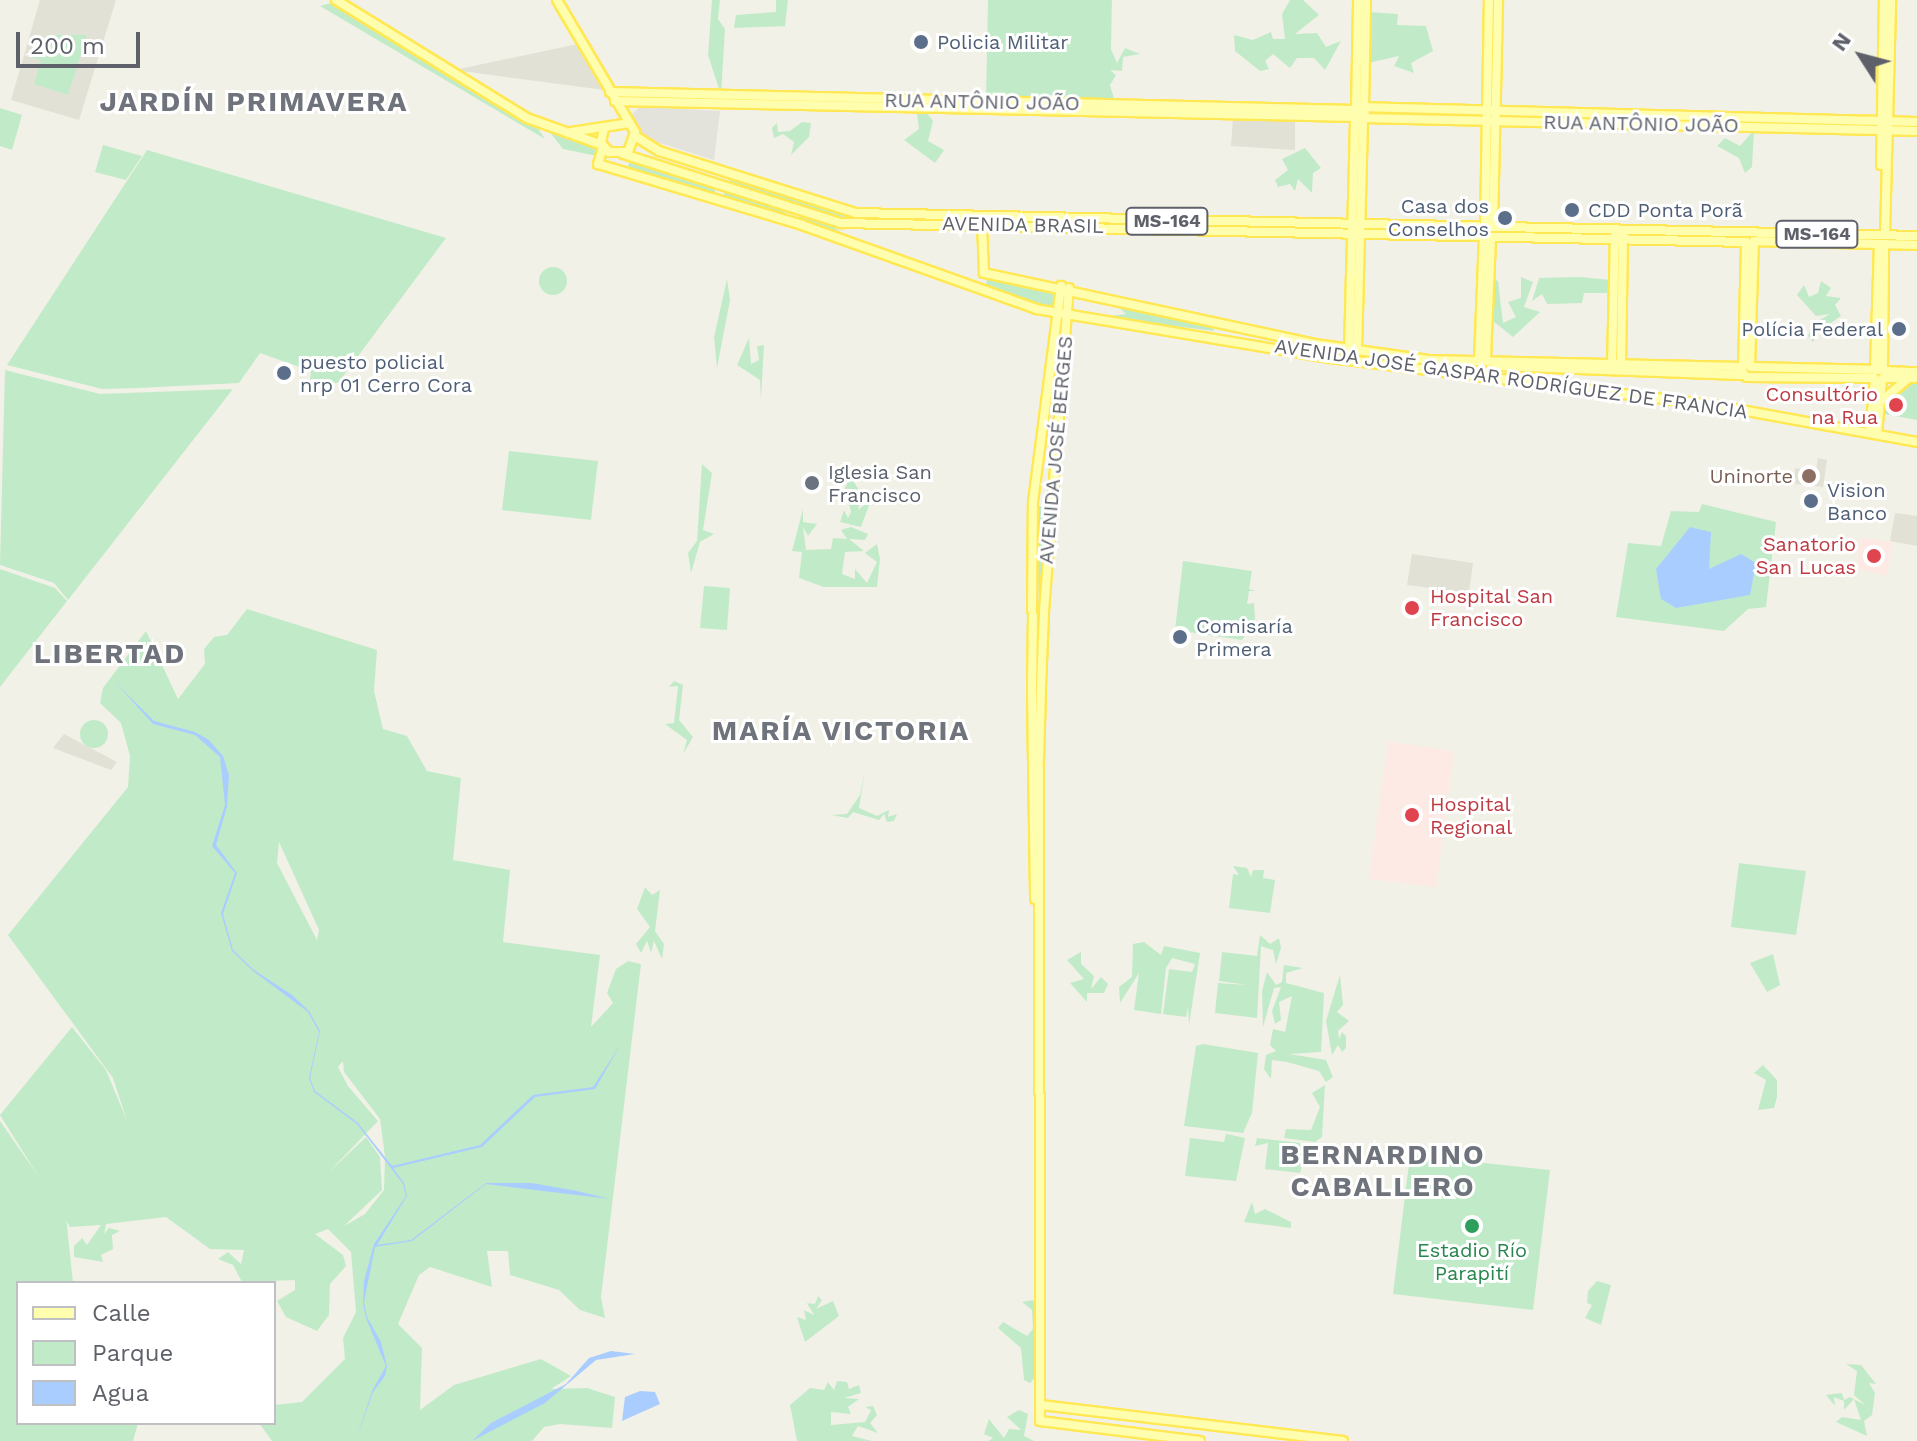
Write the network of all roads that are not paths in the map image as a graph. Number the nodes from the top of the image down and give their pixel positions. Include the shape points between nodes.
1 (336, 0) edge
2 (557, 0) edge
3 (1358, 0) edge
4 (1366, 0) edge
5 (1489, 0) edge
6 (1498, 0) edge
7 (1884, 0) edge
8 (1891, 0) edge
9 (610, 92) junction
10 (813, 98) junction
11 (615, 101) junction
12 (915, 105) junction
13 (813, 108) junction
14 (1360, 113) junction
15 (1490, 118) junction
16 (1917, 122) edge
17 (628, 123) junction
18 (607, 125) junction
19 (1885, 126) junction
20 (1917, 131) edge
21 (566, 132) junction
22 (635, 136) junction
23 (603, 146) junction
24 (623, 155) junction
25 (618, 170) junction
26 (791, 209) junction
27 (982, 220) junction
28 (802, 225) junction
29 (1357, 229) junction
30 (1488, 232) junction
31 (1619, 235) junction
32 (1917, 236) edge
33 (1750, 239) junction
34 (1882, 239) junction
35 (1917, 245) edge
36 (1065, 287) junction
37 (1062, 314) junction
38 (1353, 350) junction
39 (1481, 361) junction
40 (1616, 367) junction
41 (1747, 369) junction
42 (1917, 372) edge
43 (1879, 374) junction
44 (1913, 378) edge
45 (1878, 403) junction
46 (1873, 433) junction
47 (1917, 442) edge
48 (1033, 613) junction
49 (1044, 613) junction
50 (1037, 688) junction
51 (1041, 1405) junction
52 (1200, 1441) edge
53 (1343, 1441) edge

1 - 21 main road, MS-164 via 527,118
2 - 9 main road
3 - 14 main road
4 - 14 main road
5 - 15 main road
6 - 15 main road
7 - 19 main road
8 - 19 main road
9 - 10 main road, RUA ANTÔNIO JOÃO
9 - 11 main road
10 - 12 main road, RUA ANTÔNIO JOÃO
10 - 13 main road
11 - 13 main road, RUA ANTÔNIO JOÃO
11 - 17 main road
11 - 18 main road
12 - 13 main road, RUA ANTÔNIO JOÃO
12 - 14 main road, RUA ANTÔNIO JOÃO
14 - 15 main road, RUA ANTÔNIO JOÃO
14 - 29 main road
15 - 19 main road, RUA ANTÔNIO JOÃO
15 - 30 main road
16 - 19 main road, RUA ANTÔNIO JOÃO
17 - 18 main road, MS-164
17 - 22 main road
18 - 21 main road, MS-164
18 - 23 main road
19 - 20 main road, RUA ANTÔNIO JOÃO
19 - 34 main road
21 - 23 main road, MS-164
22 - 24 main road
22 - 27 main road, AVENIDA BRASIL / MS-164 via 659,151 856,213
23 - 24 main road, MS-164
23 - 25 main road, AVENIDA JOSÉ GASPAR RODRÍGUEZ DE FRANCIA via 598,164
24 - 25 main road
24 - 26 main road, AVENIDA BRASIL / MS-164
25 - 28 main road, AVENIDA JOSÉ GASPAR RODRÍGUEZ DE FRANCIA
26 - 27 main road, AVENIDA BRASIL / MS-164 via 841,223
26 - 28 main road
27 - 29 main road, AVENIDA BRASIL / MS-164
27 - 36 main road via 982,272
28 - 37 main road, AVENIDA JOSÉ GASPAR RODRÍGUEZ DE FRANCIA
29 - 30 main road, AVENIDA BRASIL / MS-164
29 - 38 main road
30 - 31 main road, AVENIDA BRASIL / MS-164
30 - 39 main road
31 - 33 main road, AVENIDA BRASIL / MS-164
31 - 40 main road
32 - 34 main road, AVENIDA BRASIL / MS-164
33 - 34 main road, AVENIDA BRASIL / MS-164
33 - 41 main road
34 - 35 main road, AVENIDA BRASIL / MS-164
34 - 43 main road
36 - 37 main road, AVENIDA JOSÉ BERGES
36 - 38 main road
37 - 46 main road, AVENIDA JOSÉ GASPAR RODRÍGUEZ DE FRANCIA via 1330,358 1797,418
37 - 48 main road, AVENIDA JOSÉ BERGES via 1033,502
37 - 49 main road, AVENIDA JOSÉ BERGES
38 - 39 main road
39 - 40 main road
40 - 41 main road
41 - 43 main road
41 - 43 main road via 1799,376
42 - 43 main road
43 - 44 main road
43 - 45 main road
44 - 45 main road
45 - 46 main road
46 - 47 main road, AVENIDA JOSÉ GASPAR RODRÍGUEZ DE FRANCIA
48 - 49 main road
48 - 50 main road, AVENIDA JOSÉ BERGES
49 - 50 main road, AVENIDA JOSÉ BERGES
50 - 51 main road, AVENIDA JOSÉ BERGES
51 - 52 main road via 1040,1421
51 - 53 main road

